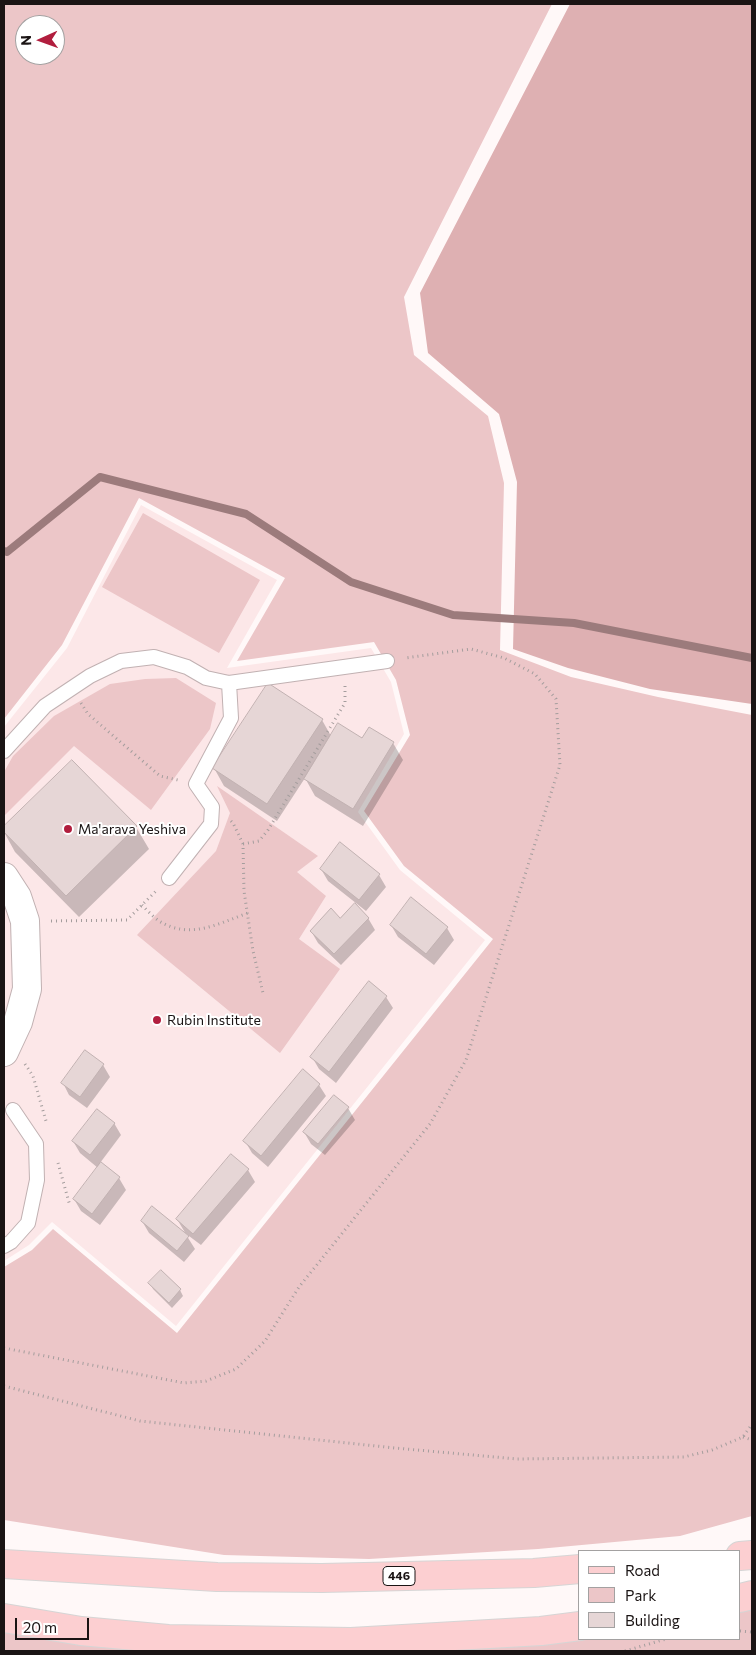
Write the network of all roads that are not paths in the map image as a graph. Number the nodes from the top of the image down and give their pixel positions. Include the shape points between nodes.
1 (387, 661) road end
2 (229, 683) junction
3 (4, 751) edge
4 (4, 876) edge
5 (169, 878) road end
6 (4, 1052) edge
7 (13, 1110) dead end
8 (4, 1246) edge
9 (4, 1564) edge
10 (578, 1569) edge
11 (4, 1618) edge
12 (578, 1626) edge

1 - 2 lane
2 - 3 lane via 206,678 187,667 154,657 121,661 90,676 45,706
2 - 5 lane via 231,718 196,784 212,807 211,824
4 - 6 street via 17,897 25,921 27,989 18,1022
7 - 8 lane via 36,1144 37,1180 28,1223
9 - 10 main road, 446 via 303,1578
11 - 12 main road via 81,1631 168,1639 332,1642

